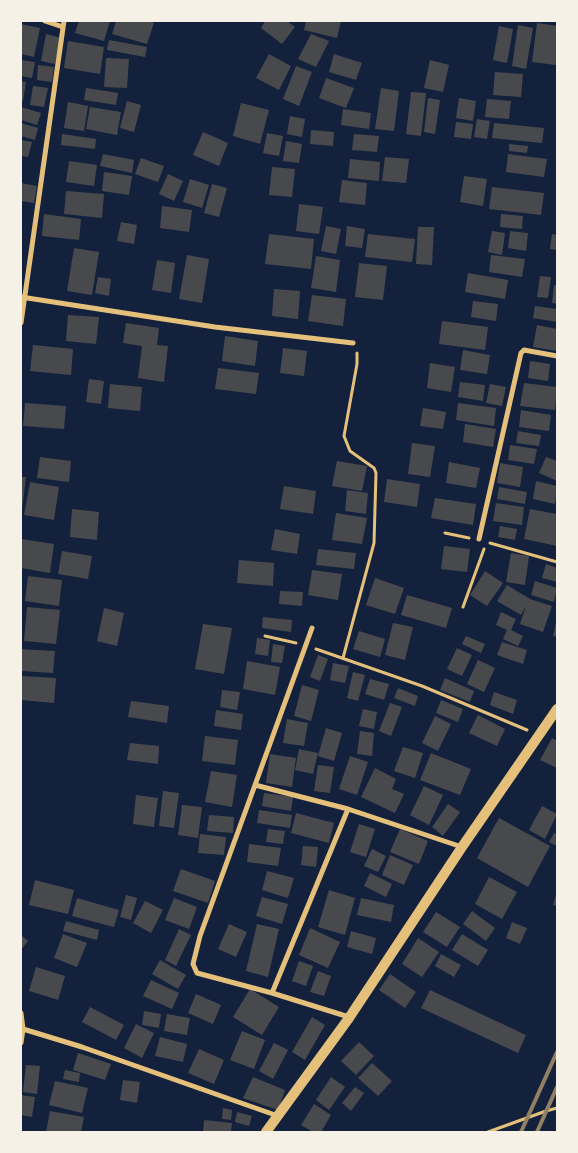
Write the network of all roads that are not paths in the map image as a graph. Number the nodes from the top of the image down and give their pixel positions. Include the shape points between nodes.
1 (45, 21) edge
2 (64, 24) edge
3 (23, 297) edge
4 (21, 323) edge
5 (353, 343) road end
6 (557, 356) edge
7 (478, 539) road end
8 (312, 628) dead end
9 (557, 709) edge
10 (255, 785) junction
11 (348, 809) junction
12 (462, 847) junction
13 (272, 993) junction
14 (21, 1013) edge
15 (349, 1018) junction
16 (24, 1030) junction
17 (21, 1043) edge
18 (278, 1116) junction
19 (266, 1132) edge

1 - 2 street
2 - 3 street
3 - 4 street
3 - 5 street via 215,327
6 - 7 street via 529,350 521,353
8 - 10 street
9 - 12 main road
10 - 11 street
10 - 13 street via 200,936 193,964 197,973
11 - 12 street
11 - 13 street
12 - 15 main road
13 - 15 street
14 - 16 street
15 - 18 main road
16 - 17 street
16 - 18 street
18 - 19 main road

